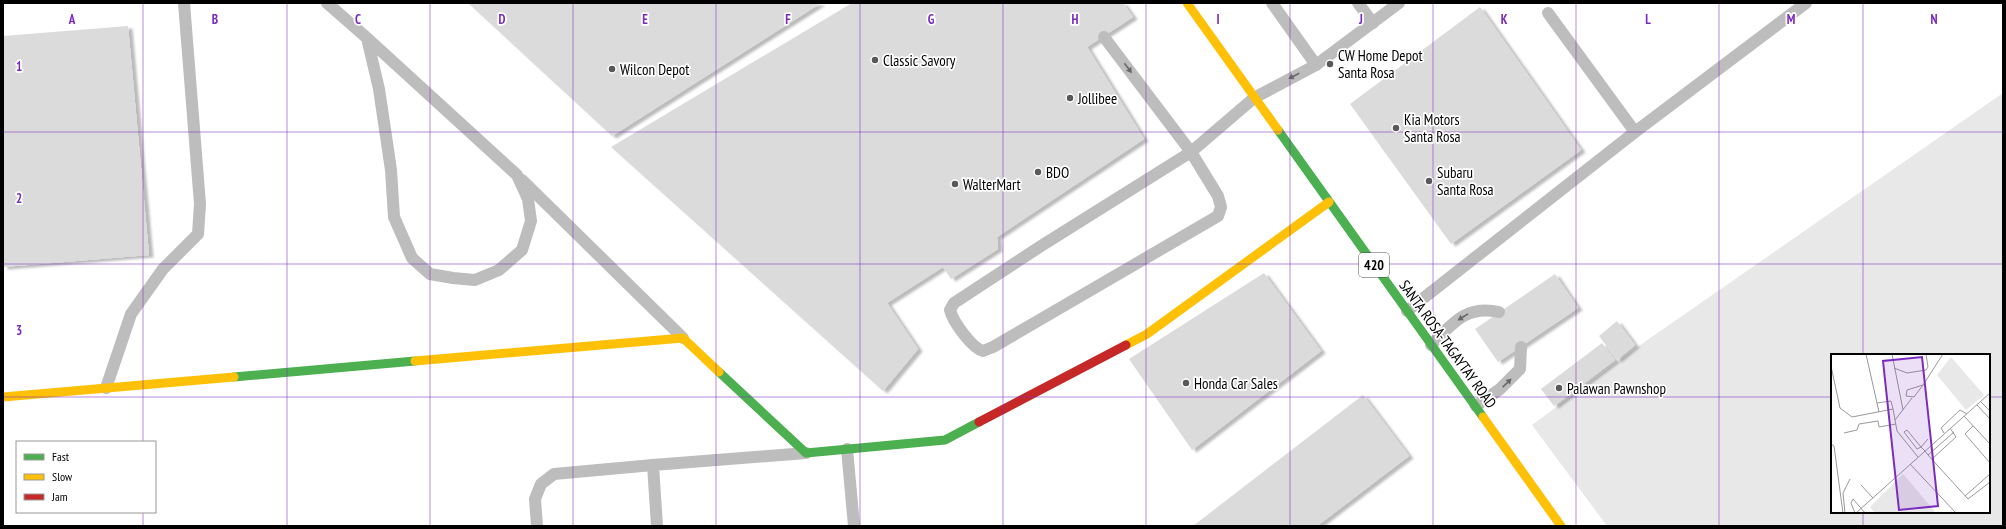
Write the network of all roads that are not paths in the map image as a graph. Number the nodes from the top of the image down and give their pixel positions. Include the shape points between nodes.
1 (184, 3) edge
2 (327, 3) edge
3 (1187, 3) edge
4 (1272, 3) edge
5 (1358, 3) edge
6 (1399, 3) edge
7 (1806, 3) edge
8 (1548, 13) dead end
9 (1372, 23) junction
10 (1104, 37) dead end
11 (367, 38) junction
12 (1316, 65) junction
13 (1254, 98) junction
14 (1635, 132) junction
15 (1191, 152) junction
16 (517, 175) junction
17 (1329, 202) junction
18 (1407, 311) junction
19 (1500, 312) dead end
20 (683, 338) junction
21 (1431, 345) junction
22 (1521, 347) dead end
23 (106, 388) junction
24 (3, 397) edge
25 (1476, 406) junction
26 (847, 449) junction
27 (806, 453) junction
28 (652, 466) junction
29 (537, 526) edge
30 (657, 526) edge
31 (854, 526) edge
32 (1562, 526) edge

1 - 23 lane via 200,204 198,234 164,269 131,314
2 - 11 lane
3 - 13 street, SANTA ROSA-TAGAYTAY ROAD / 420
4 - 12 lane
5 - 9 lane
6 - 9 lane
7 - 14 lane
8 - 14 lane
9 - 12 lane
10 -> 15 lane
11 - 16 lane
11 - 16 lane via 380,96 391,170 394,217 412,258 430,274 453,278 475,280 499,270 522,250 531,221 528,199
12 -> 13 lane
13 - 15 lane
13 - 17 street, SANTA ROSA-TAGAYTAY ROAD / 420
14 - 18 lane
15 - 15 lane via 1218,196 1221,207 1218,216 993,347 983,352 976,349 952,318 950,310 954,303
16 - 20 lane
17 - 18 street, SANTA ROSA-TAGAYTAY ROAD / 420
17 - 26 street via 1147,334 945,440
18 - 21 street, SANTA ROSA-TAGAYTAY ROAD / 420
19 -> 21 lane via 1474,310 1452,324
20 - 23 street
20 - 27 street
21 - 25 street, SANTA ROSA-TAGAYTAY ROAD / 420
25 -> 22 lane via 1500,389 1520,369
23 - 24 street
25 - 32 street, SANTA ROSA-TAGAYTAY ROAD / 420
26 - 27 street
26 - 31 lane
27 - 28 lane
28 - 29 lane via 554,474 541,484 535,499
28 - 30 lane

